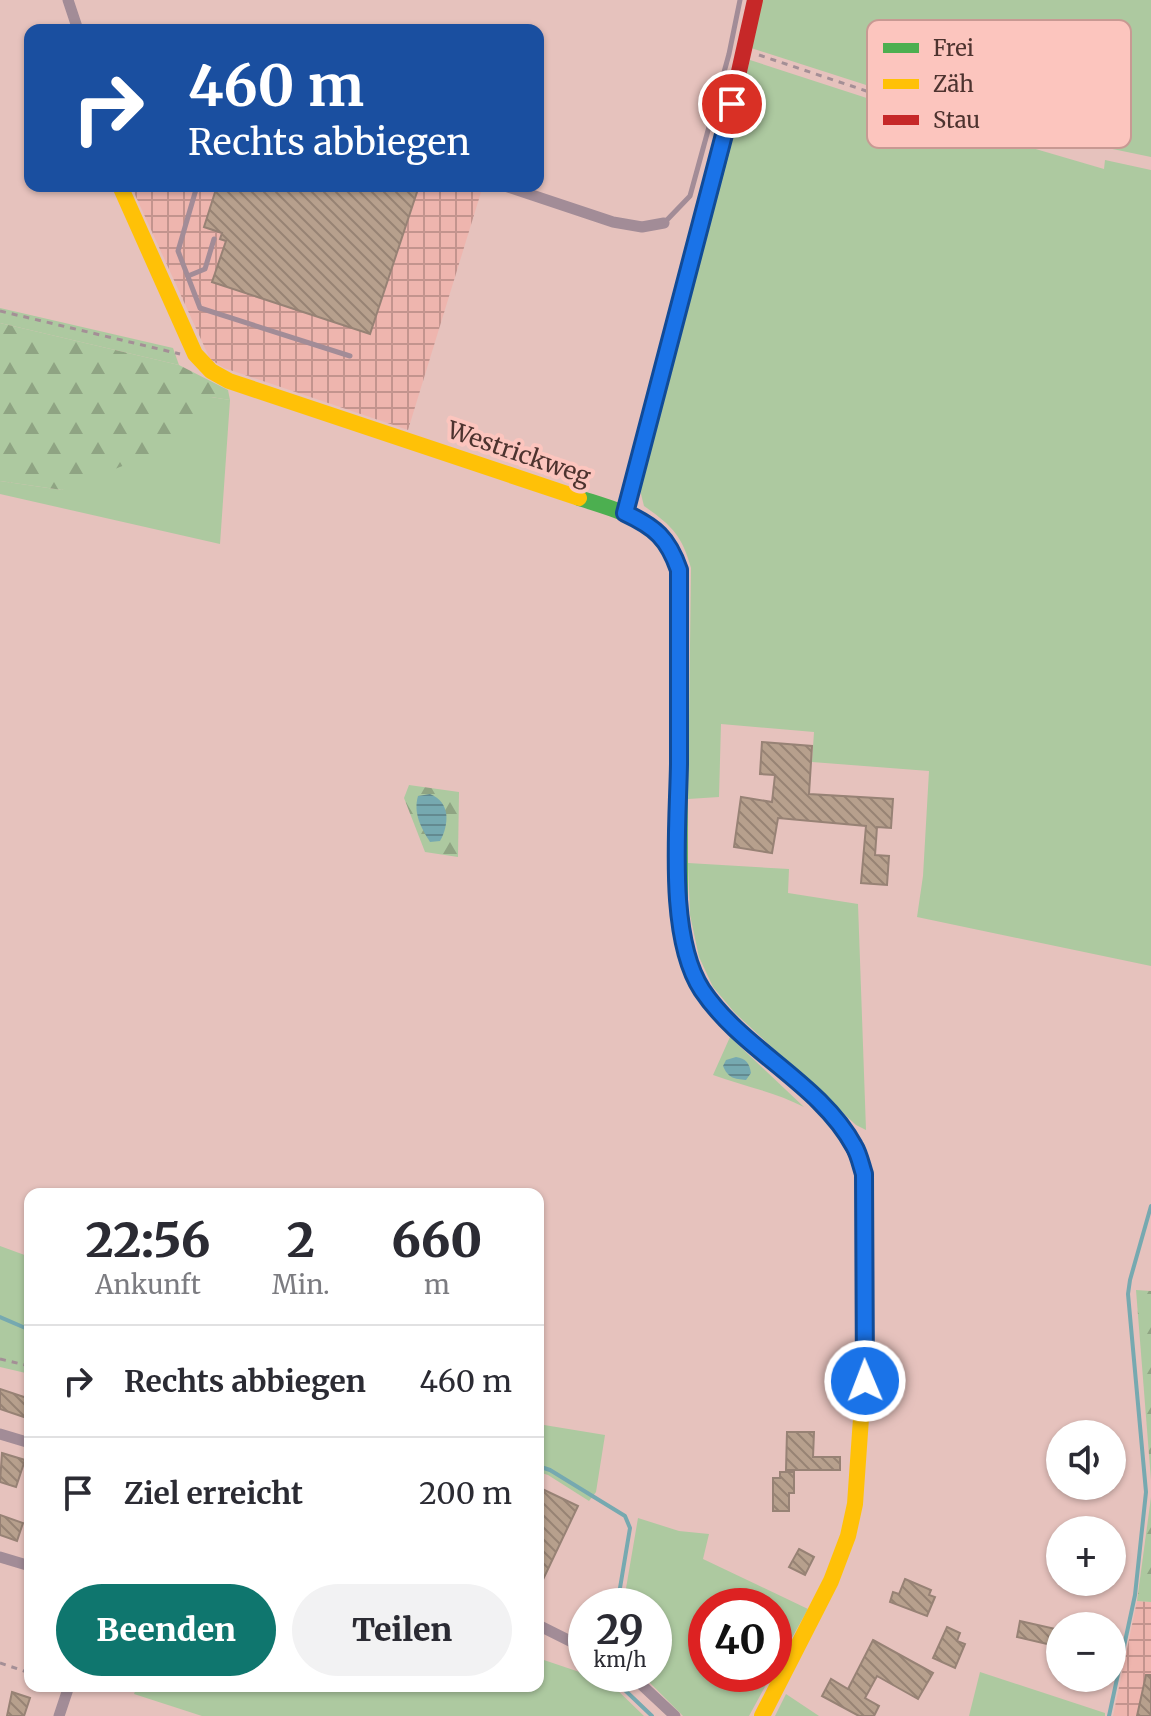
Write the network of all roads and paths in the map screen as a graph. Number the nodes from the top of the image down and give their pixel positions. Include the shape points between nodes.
1 (68, 0) edge
2 (740, 0) edge
3 (755, 0) edge
4 (76, 24) edge
5 (744, 51) junction
6 (867, 92) edge
7 (123, 192) edge
8 (195, 192) edge
9 (523, 192) edge
10 (664, 223) joint
11 (214, 239) dead end
12 (188, 276) junction
13 (0, 311) edge
14 (195, 354) junction
15 (350, 356) dead end
16 (625, 513) junction
17 (0, 1359) edge
18 (24, 1365) edge
19 (0, 1434) edge
20 (24, 1441) edge
21 (0, 1557) edge
22 (24, 1564) edge
23 (544, 1628) edge
24 (568, 1640) edge
25 (0, 1663) edge
26 (24, 1671) edge
27 (67, 1692) edge
28 (649, 1692) edge
29 (59, 1716) edge
30 (675, 1716) edge
31 (762, 1716) edge

1 - 4 street
2 - 10 lane via 690,196
3 - 5 street
5 - 6 path
5 - 16 street
7 - 14 street, Westrickweg
8 - 12 lane via 178,251
9 - 10 street via 613,222 642,227
11 - 12 lane via 205,269
12 - 15 lane via 200,308
13 - 14 path
14 - 16 street, Westrickweg via 229,381
16 - 31 street, Westrickweg via 659,533 673,550 679,570 678,856 688,960 702,990 729,1023 843,1129 864,1174 865,1381 855,1504 831,1581
17 - 18 path
19 - 20 street
21 - 22 street
23 - 24 street
25 - 26 path
27 - 29 street
28 - 30 street

